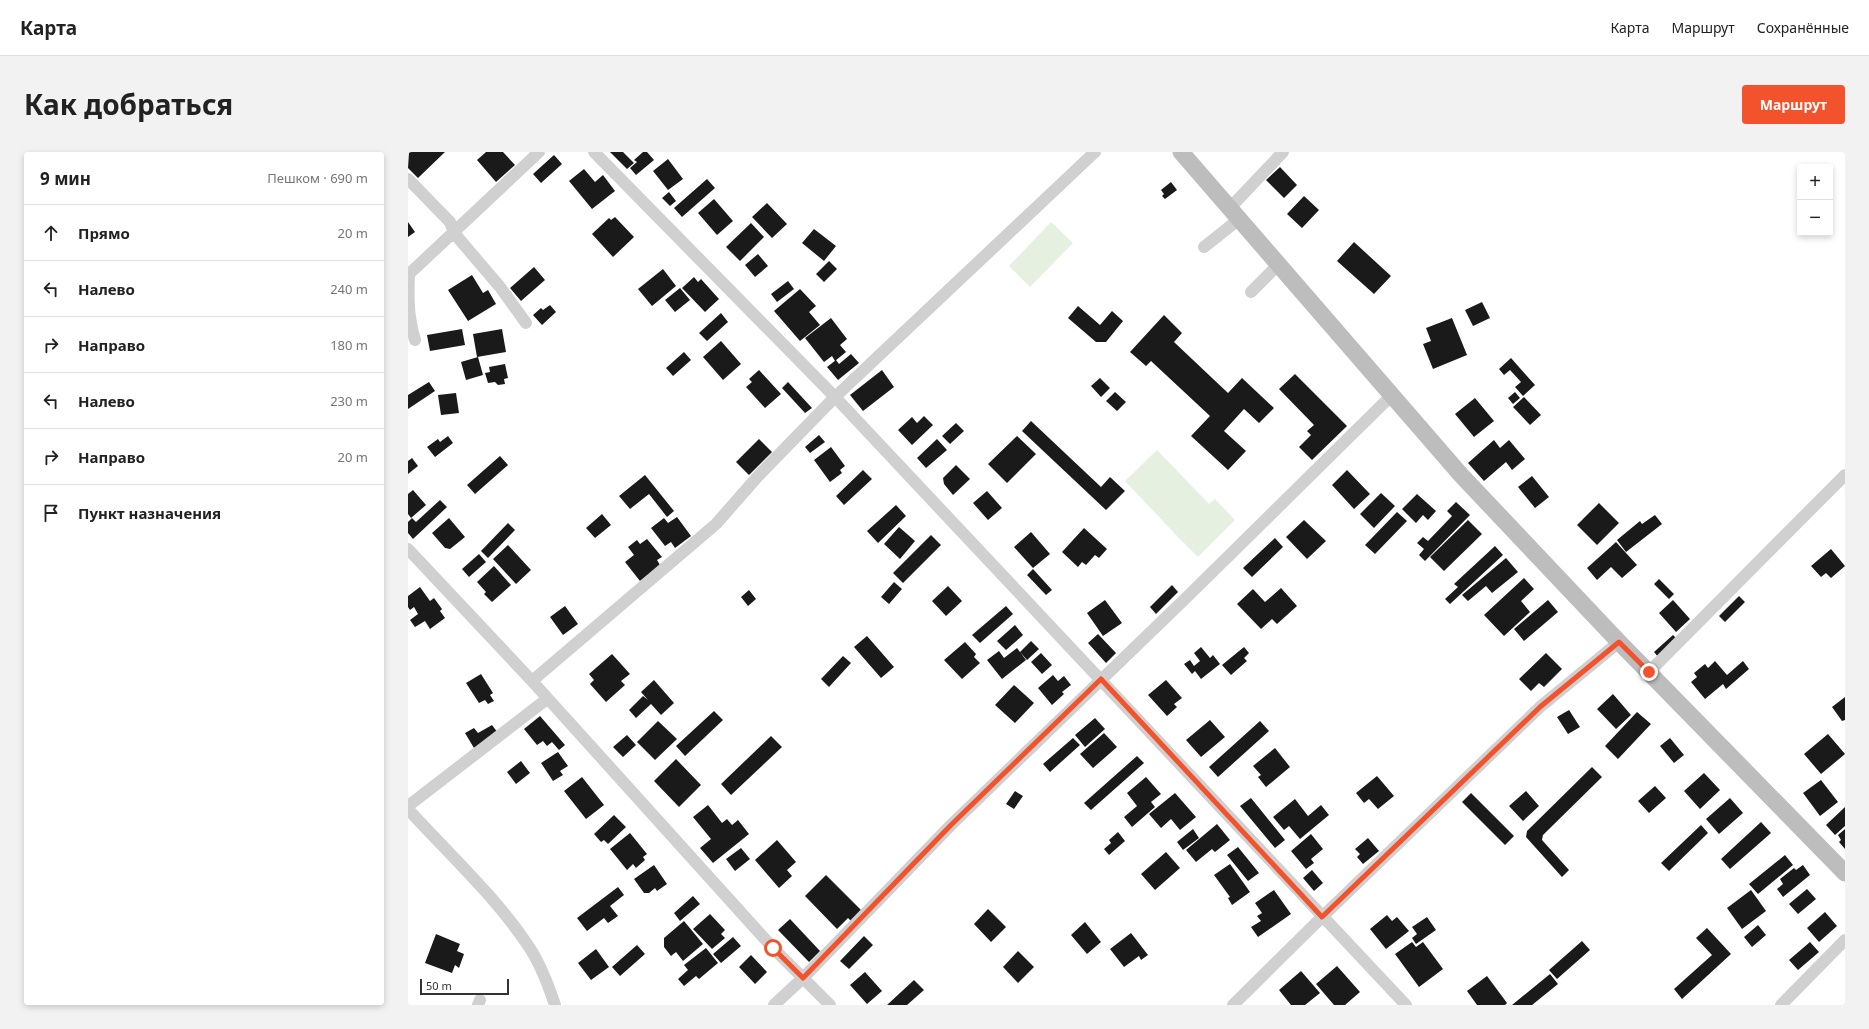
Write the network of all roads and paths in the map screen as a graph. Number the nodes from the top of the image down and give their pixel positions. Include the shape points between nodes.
1 (540, 152) edge
2 (594, 152) edge
3 (1095, 152) edge
4 (1181, 152) edge
5 (1283, 152) edge
6 (408, 179) edge
7 (1234, 215) junction
8 (454, 233) junction
9 (1204, 247) dead end
10 (1278, 265) junction
11 (409, 274) edge
12 (1251, 292) dead end
13 (526, 323) dead end
14 (416, 340) dead end
15 (1392, 395) junction
16 (835, 397) junction
17 (1845, 475) edge
18 (408, 549) edge
19 (1619, 642) junction
20 (1649, 672) junction
21 (1101, 679) junction
22 (532, 681) junction
23 (547, 699) junction
24 (408, 806) edge
25 (408, 809) edge
26 (1845, 873) edge
27 (1322, 917) junction
28 (1845, 940) edge
29 (803, 978) junction
30 (555, 1005) edge
31 (774, 1005) edge
32 (830, 1005) edge
33 (1233, 1005) edge
34 (1406, 1005) edge
35 (1781, 1005) edge

1 - 8 street
2 - 16 street
3 - 16 street
4 - 7 street
5 - 7 street
6 - 8 street via 450,222
7 - 9 street
7 - 10 street
8 - 11 street
8 - 13 street via 500,287
10 - 12 street
10 - 15 street
11 - 14 street via 409,325
15 - 19 street via 1461,475
15 - 21 street
16 - 21 street
16 - 22 street via 759,475 716,524
17 - 20 street
18 - 22 street
19 - 20 street
19 - 27 street via 1540,707
20 - 26 street
21 - 27 street
21 - 29 street via 951,825
22 - 23 street
23 - 24 street
23 - 29 street
25 - 30 street via 491,898 528,945 547,982
27 - 33 street
27 - 34 street
28 - 35 street
29 - 31 street
29 - 32 street

